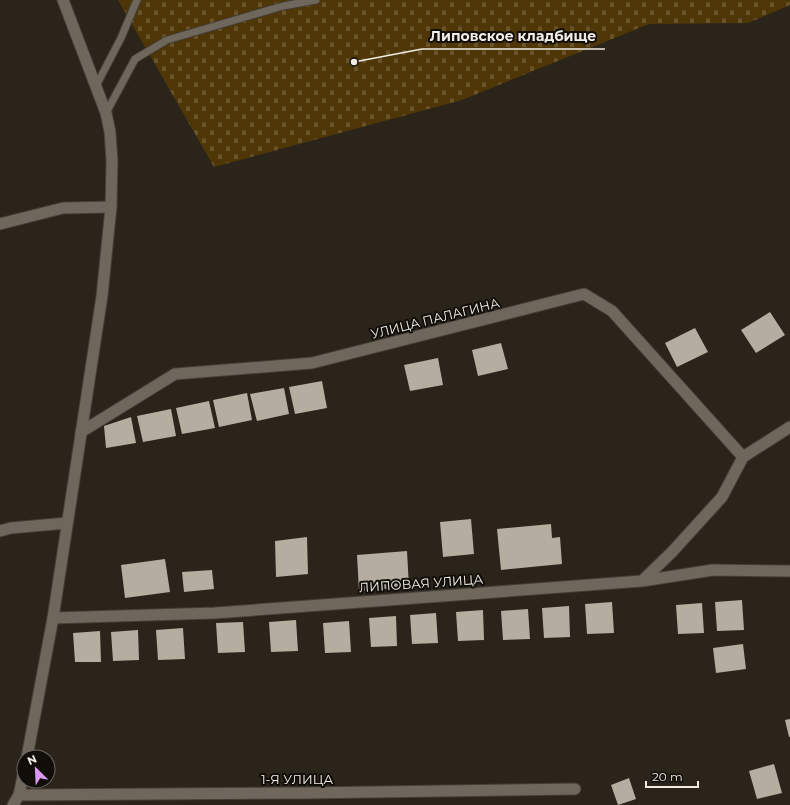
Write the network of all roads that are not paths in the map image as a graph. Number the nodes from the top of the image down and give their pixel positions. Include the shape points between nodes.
1 (63, 0) edge
2 (137, 0) edge
3 (316, 0) edge
4 (96, 86) junction
5 (106, 114) junction
6 (111, 207) junction
7 (0, 224) edge
8 (790, 427) edge
9 (81, 432) junction
10 (743, 456) junction
11 (67, 523) junction
12 (0, 531) edge
13 (790, 571) edge
14 (642, 581) junction
15 (53, 618) junction
16 (28, 749) edge
17 (21, 789) edge
18 (575, 789) dead end
19 (20, 794) junction
20 (13, 805) edge

1 - 4 street
2 - 4 lane
3 - 5 lane via 283,6 167,40 135,59
4 - 5 street
5 - 6 street via 112,161
6 - 7 street via 42,212
6 - 9 street via 102,296
8 - 10 street
9 - 10 street, УЛИЦА ПАЛАГИНА via 175,374 312,363 584,294 612,311
9 - 11 street
10 - 14 street via 722,497
11 - 12 street
11 - 15 street
13 - 14 street, ЛИПОВАЯ УЛИЦА via 713,570
14 - 15 street, ЛИПОВАЯ УЛИЦА via 215,613
15 - 16 street
17 - 19 street
18 - 19 street, 1-Я УЛИЦА
19 - 20 street

